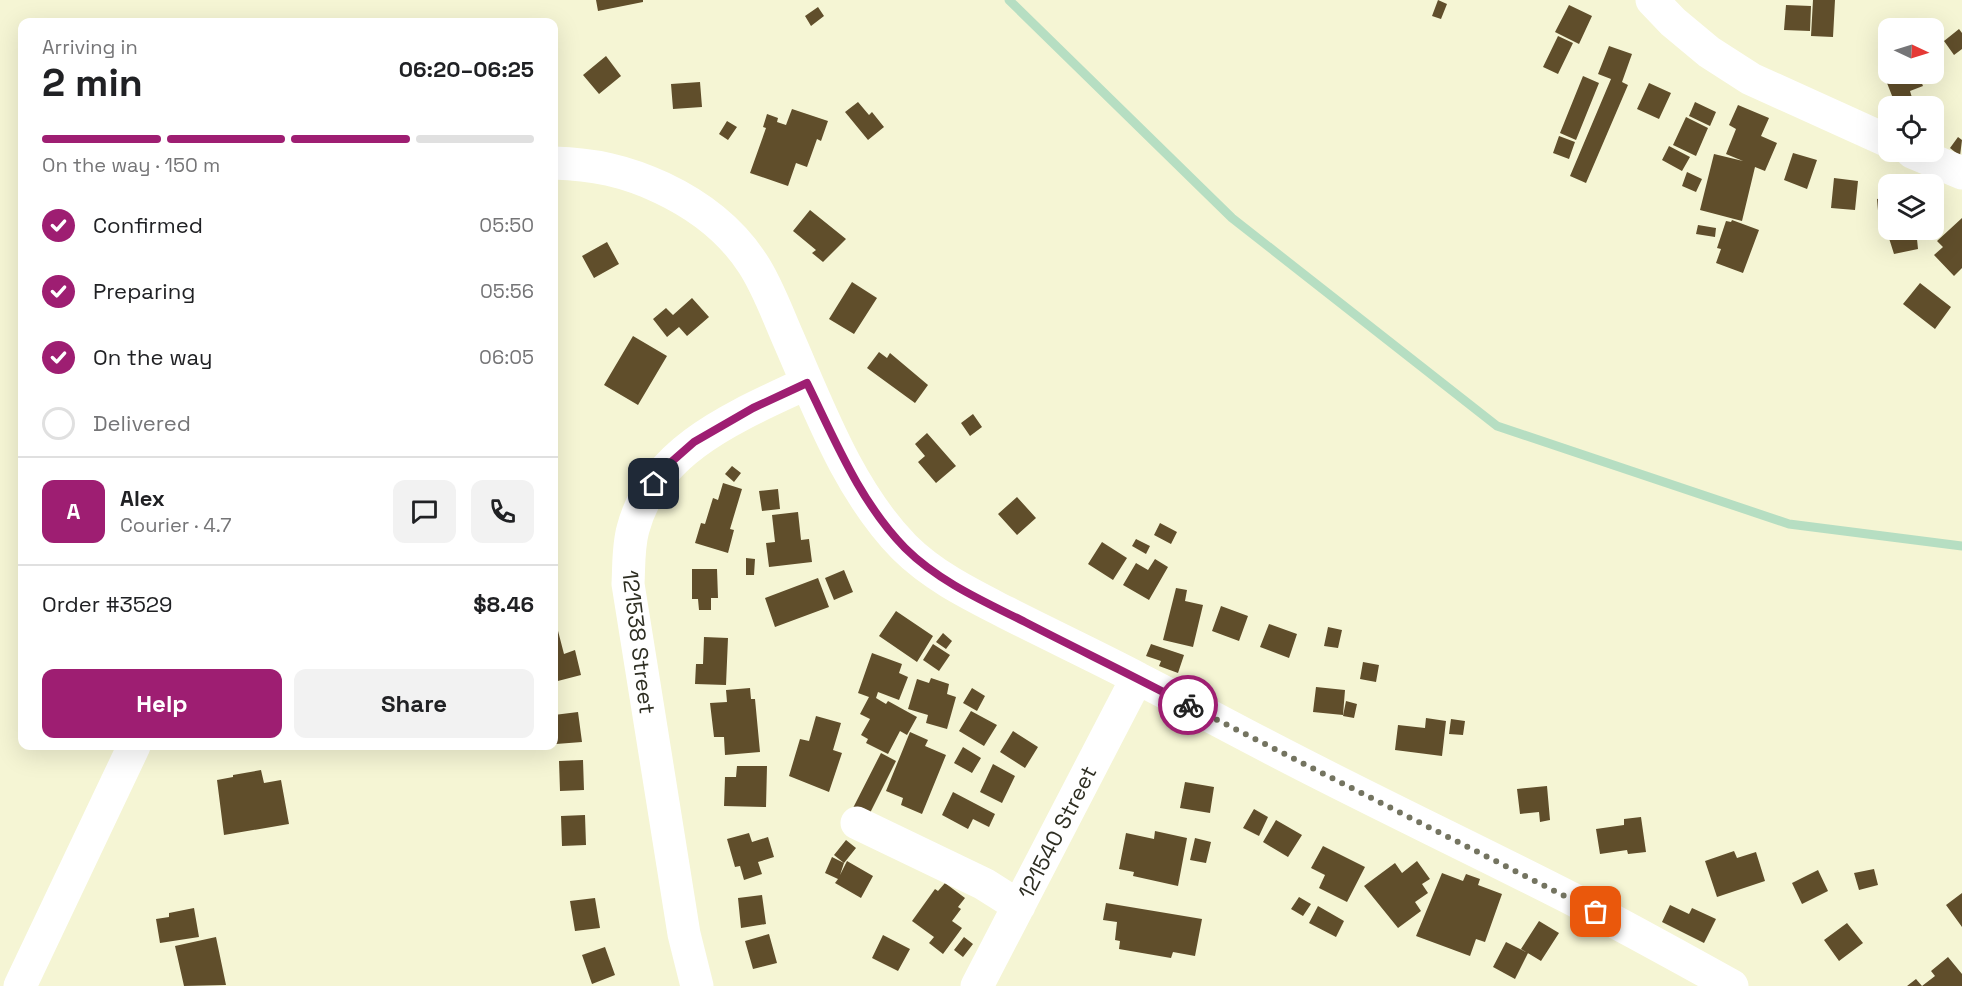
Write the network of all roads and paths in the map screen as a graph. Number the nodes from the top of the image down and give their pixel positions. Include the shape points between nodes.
1 (1652, 0) edge
2 (1878, 137) edge
3 (1936, 162) edge
4 (558, 163) edge
5 (1962, 173) edge
6 (807, 383) junction
7 (1137, 678) junction
8 (132, 750) edge
9 (857, 823) dead end
10 (1019, 906) junction
11 (20, 986) edge
12 (697, 986) edge
13 (977, 986) edge
14 (1732, 986) edge

1 - 2 street via 1709,52 1751,80
3 - 5 street
4 - 6 street via 618,170 671,192 716,222 752,262
6 - 7 street via 866,498 905,548 959,589
6 - 12 street, 121538 Street via 694,442 654,484 633,530 628,584 633,624 684,934
7 - 10 street, 121540 Street
7 - 14 street
8 - 11 street
9 - 10 street via 984,884
10 - 13 street, 121540 Street

